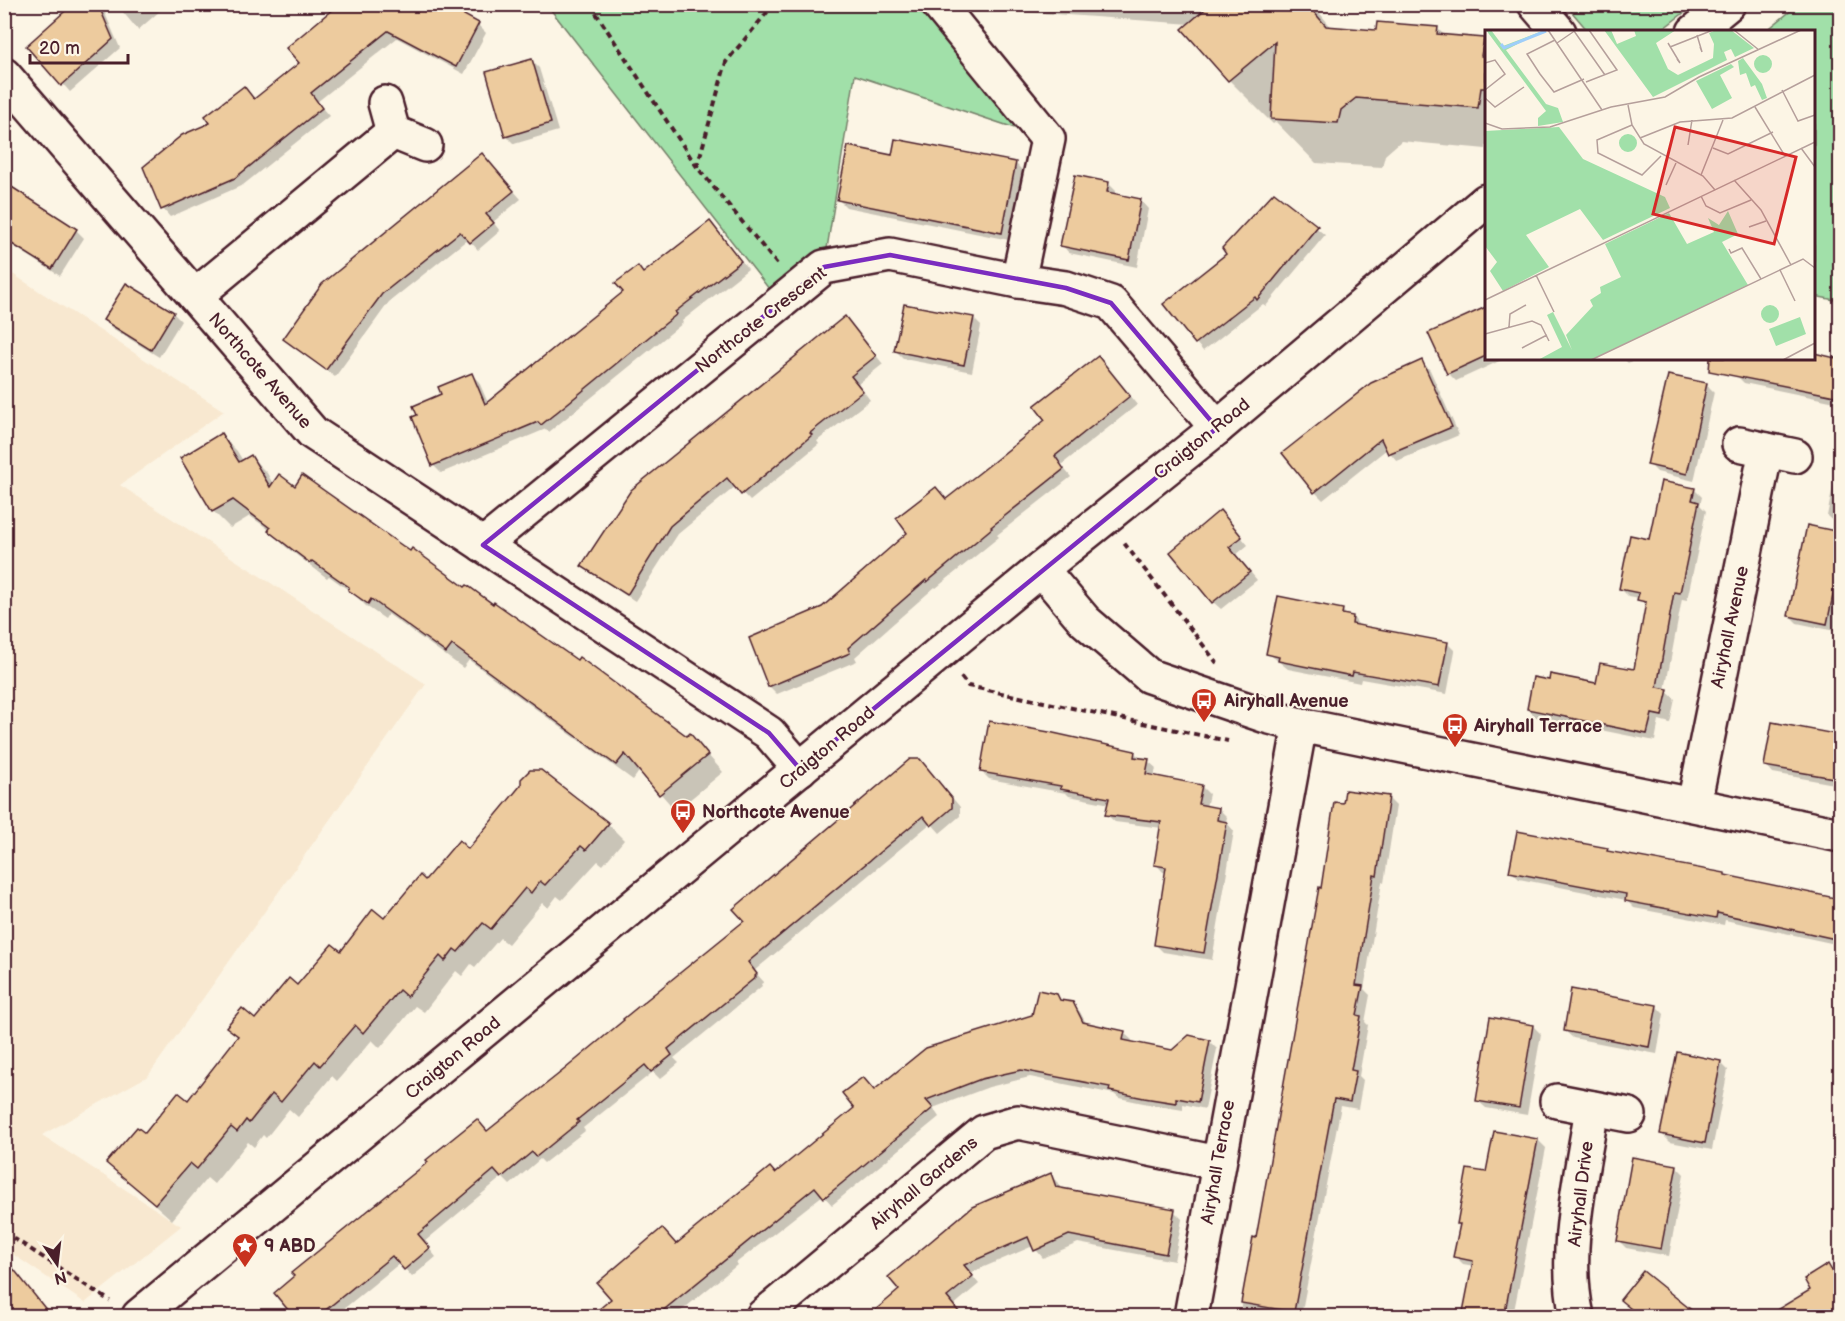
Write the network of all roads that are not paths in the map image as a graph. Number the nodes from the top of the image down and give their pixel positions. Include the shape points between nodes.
1 (939, 4) edge
2 (1535, 4) edge
3 (1728, 4) edge
4 (1556, 30) edge
5 (1696, 30) edge
6 (4, 75) edge
7 (425, 145) dead end
8 (1485, 202) edge
9 (1018, 281) junction
10 (195, 296) junction
11 (1217, 428) junction
12 (1767, 450) dead end
13 (483, 545) junction
14 (1041, 569) junction
15 (1300, 725) junction
16 (800, 769) junction
17 (1694, 804) junction
18 (1840, 835) edge
19 (1557, 1101) dead end
20 (1592, 1108) junction
21 (1629, 1115) dead end
22 (1218, 1163) junction
23 (143, 1310) edge
24 (763, 1317) edge
25 (1191, 1317) edge
26 (1577, 1317) edge

1 - 9 street via 1048,139
2 - 4 street
3 - 5 street
6 - 10 street, Northcote Avenue
7 - 10 street, Northcote Avenue via 389,117
8 - 11 street, Craigton Road
9 - 11 street, Northcote Crescent via 1066,288 1111,303
9 - 13 street, Northcote Crescent via 890,255 824,267
10 - 13 street, Northcote Avenue via 312,433
11 - 14 street, Craigton Road
12 - 17 street, Airyhall Avenue
13 - 16 street, Northcote Avenue via 768,734
14 - 15 street via 1085,621 1149,676
14 - 16 street, Craigton Road
15 - 17 street
15 - 22 street, Airyhall Terrace
16 - 23 street, Craigton Road
17 - 18 street
19 - 20 street
20 - 21 street
20 - 26 street, Airyhall Drive via 1572,1234
22 - 24 street, Airyhall Gardens via 1018,1122 984,1132
22 - 25 street, Airyhall Terrace

